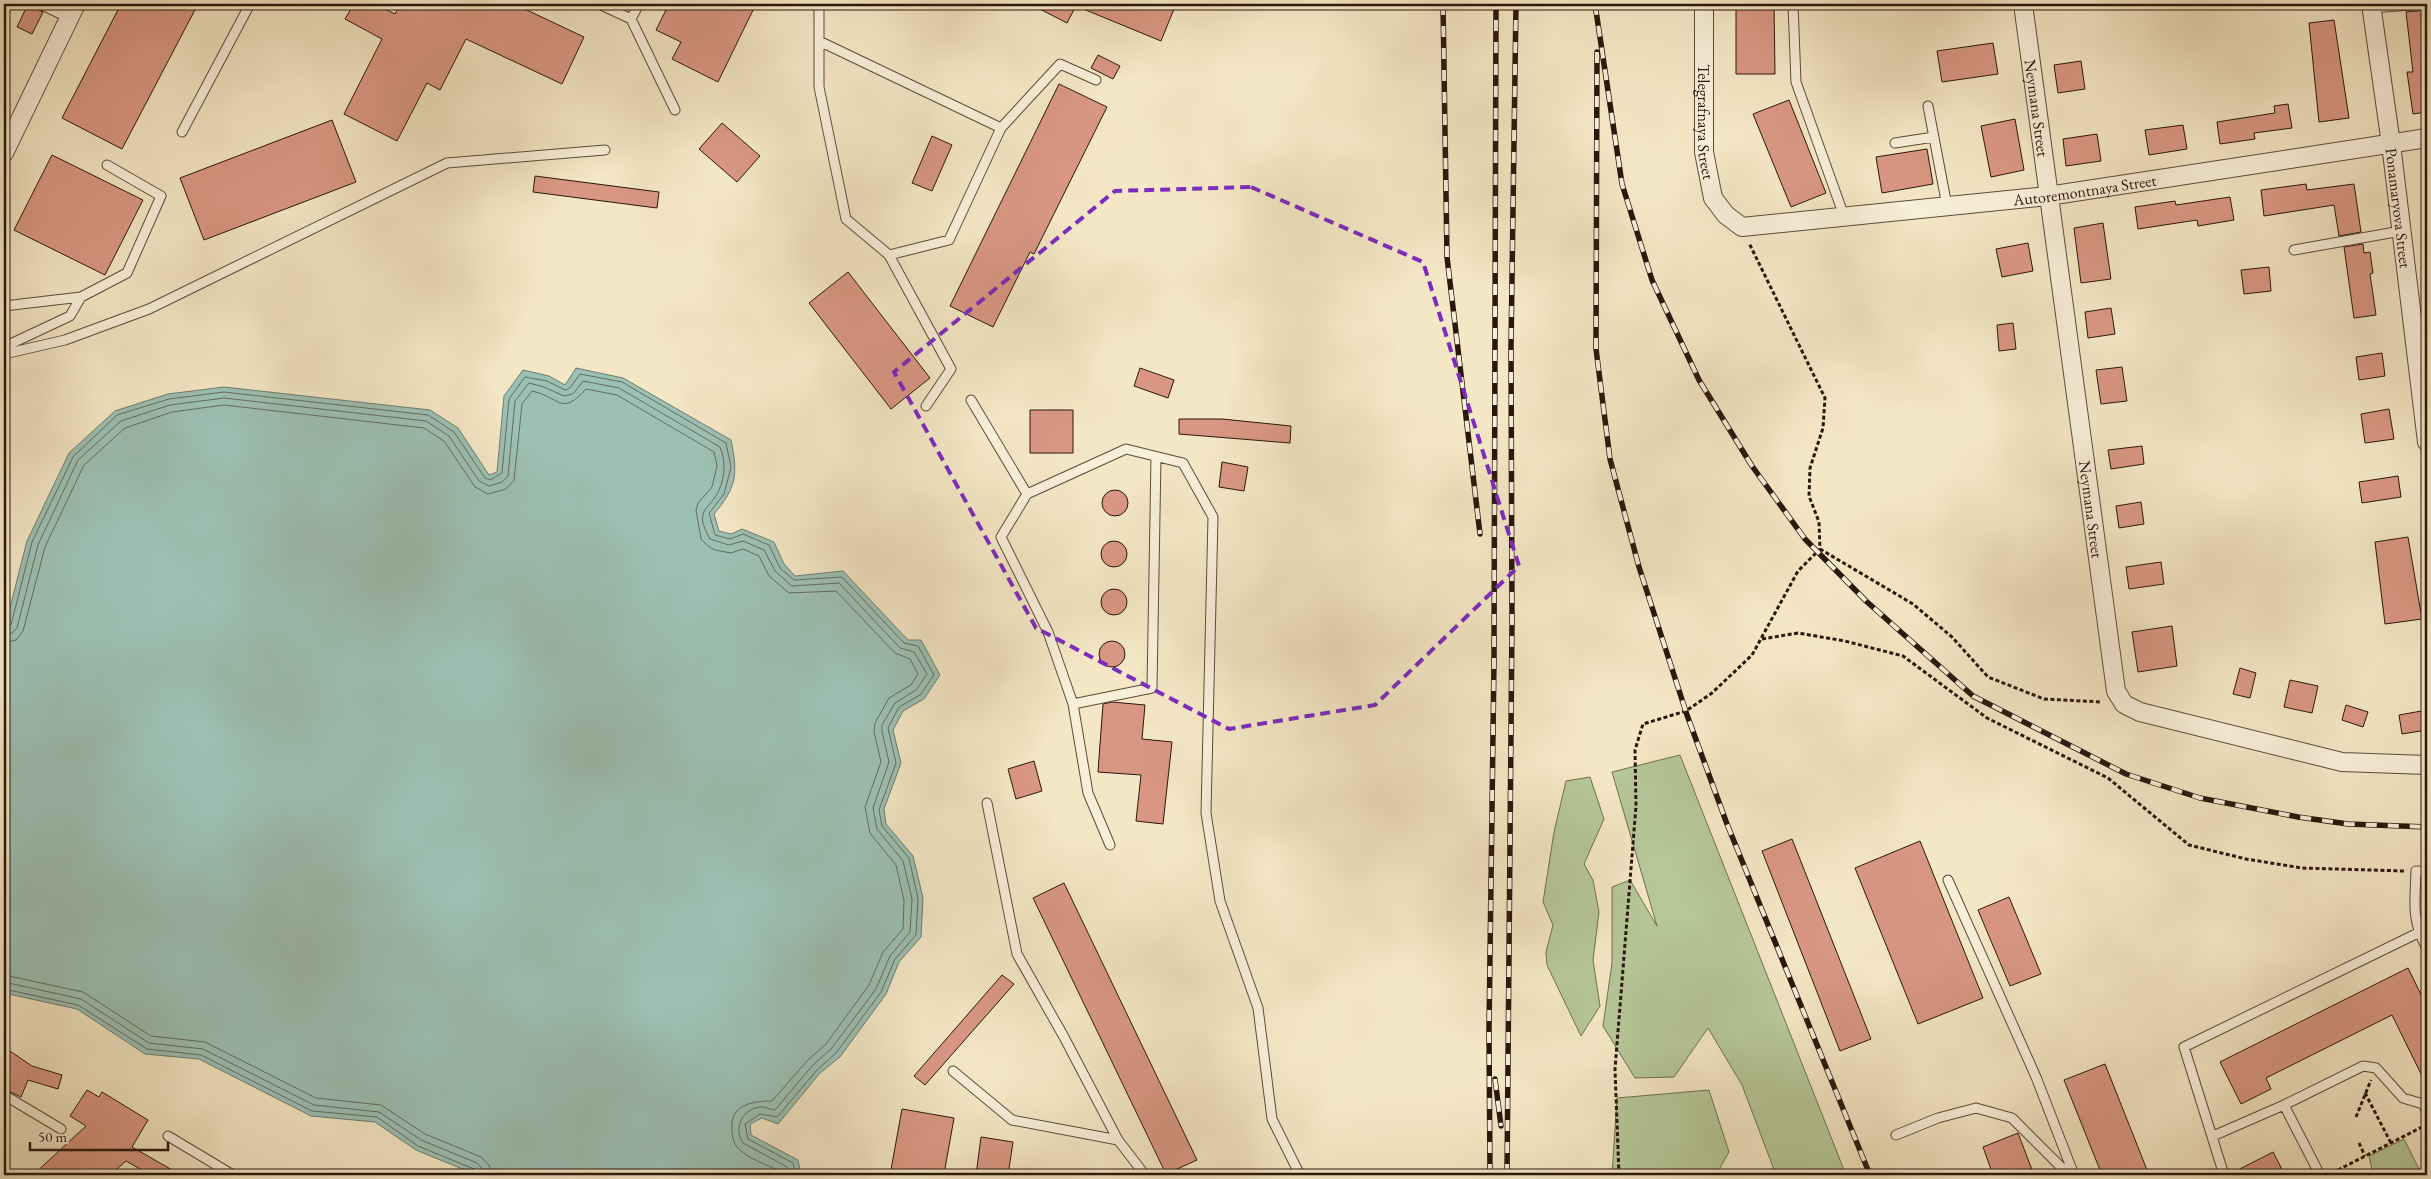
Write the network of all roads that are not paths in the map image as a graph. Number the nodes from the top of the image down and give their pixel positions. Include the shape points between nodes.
1 (40, 4) edge
2 (250, 4) edge
3 (599, 4) edge
4 (639, 4) edge
5 (819, 4) edge
6 (1704, 4) edge
7 (1793, 4) edge
8 (2023, 4) edge
9 (2425, 4) edge
10 (2371, 6) edge
11 (73, 11) edge
12 (631, 19) junction
13 (819, 41) junction
14 (1096, 80) dead end
15 (1928, 106) dead end
16 (675, 110) dead end
17 (1001, 128) junction
18 (182, 132) dead end
19 (1934, 138) junction
20 (2427, 138) edge
21 (1895, 143) dead end
22 (2391, 144) junction
23 (605, 150) dead end
24 (4, 153) edge
25 (107, 165) dead end
26 (2048, 196) junction
27 (1947, 206) junction
28 (1844, 216) junction
29 (1742, 227) joint
30 (2401, 231) junction
31 (2294, 250) dead end
32 (889, 255) junction
33 (81, 297) junction
34 (4, 306) edge
35 (4, 347) edge
36 (4, 354) edge
37 (971, 400) dead end
38 (926, 406) dead end
39 (2427, 442) edge
40 (1156, 457) junction
41 (1027, 494) junction
42 (1073, 704) junction
43 (2427, 765) edge
44 (987, 803) dead end
45 (1110, 845) dead end
46 (2427, 871) edge
47 (1948, 880) dead end
48 (2418, 933) junction
49 (2427, 949) edge
50 (953, 1072) dead end
51 (4, 1095) edge
52 (2284, 1105) junction
53 (2426, 1106) edge
54 (61, 1129) dead end
55 (1896, 1135) dead end
56 (168, 1136) dead end
57 (2213, 1136) junction
58 (1118, 1140) junction
59 (233, 1175) edge
60 (1145, 1175) edge
61 (1300, 1175) edge
62 (2069, 1175) edge
63 (2074, 1175) edge
64 (2224, 1175) edge
65 (2320, 1175) edge

1 - 11 lane
2 - 18 lane
3 - 12 lane
4 - 12 lane
5 - 13 lane
6 - 29 street, Telegrafnaya Street via 1704,152 1713,198 1726,215
7 - 28 lane via 1796,82
8 - 26 street, Neymana Street
9 - 10 lane
10 - 22 street, Ponamaryova Street
11 - 24 street
12 - 16 lane
13 - 17 lane
13 - 32 lane via 819,87 846,219
14 - 17 lane via 1060,64
15 - 19 lane
17 - 32 lane via 949,240
19 - 21 lane
19 - 27 lane
20 - 22 street, Autoremontnaya Street
22 - 26 street, Autoremontnaya Street
22 - 30 street, Ponamaryova Street
23 - 36 lane via 447,163 149,310 65,340
25 - 33 lane via 161,196 127,273
26 - 27 street, Autoremontnaya Street
26 - 43 street, Neymana Street via 2116,690 2124,704 2140,712 2342,762
27 - 28 street, Autoremontnaya Street
28 - 29 street, Autoremontnaya Street
30 - 31 lane
30 - 39 street, Ponamaryova Street
32 - 38 lane via 951,369
33 - 34 lane
33 - 35 lane via 70,316
37 - 41 lane
40 - 41 lane via 1126,449
40 - 42 lane via 1152,688
40 - 61 lane via 1183,463 1212,517 1206,813 1220,901 1258,1008 1272,1118
41 - 42 lane via 1001,537 1048,632
42 - 45 lane via 1088,793
44 - 58 lane via 1017,954
46 - 48 lane via 2416,871 2414,909
47 - 63 lane via 2036,1077
48 - 49 lane
48 - 57 lane via 2184,1047
50 - 58 lane via 1012,1120
51 - 54 lane
52 - 53 lane via 2363,1066 2376,1068 2403,1098
52 - 57 lane
52 - 65 lane
55 - 62 lane via 1938,1118 1976,1108 2012,1118
56 - 59 lane
57 - 64 lane
58 - 60 lane

